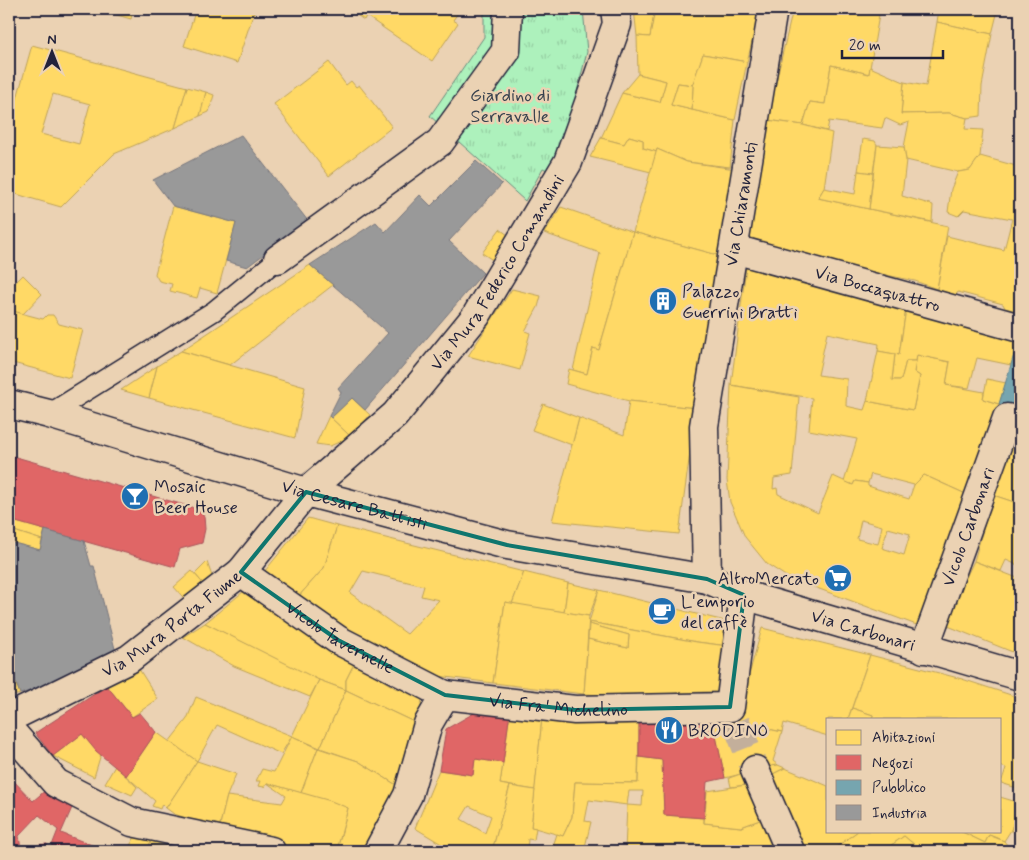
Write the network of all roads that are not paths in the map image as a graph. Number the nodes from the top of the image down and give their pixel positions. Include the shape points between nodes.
1 (508, 9) edge
2 (615, 9) edge
3 (773, 9) edge
4 (734, 249) junction
5 (278, 259) joint
6 (1020, 328) edge
7 (9, 404) edge
8 (49, 414) junction
9 (1020, 422) edge
10 (306, 492) junction
11 (241, 572) junction
12 (707, 579) junction
13 (744, 595) junction
14 (924, 649) junction
15 (1020, 676) edge
16 (445, 696) junction
17 (9, 718) edge
18 (9, 729) edge
19 (755, 770) tunnel mouth
20 (271, 851) edge
21 (378, 851) edge
22 (790, 851) edge

1 - 5 street via 506,51 440,142
2 - 10 street, Via Mura Federico Comandini via 617,24 568,162 476,316 395,415
3 - 4 street, Via Chiaramonti
4 - 6 street, Via Boccaquattro
4 - 12 street, Via Chiaramonti via 704,426
5 - 8 lane via 214,310
7 - 8 street, Via Cesare Battisti
8 - 10 street, Via Cesare Battisti
9 - 14 street, Vicolo Carbonari via 1007,418
10 - 11 street, Via Mura Porta Fiume
10 - 12 street, Via Cesare Battisti via 507,545
11 - 16 street, Vicolo Tavernelle via 338,640
11 - 17 street, Via Mura Porta Fiume via 128,659
12 - 13 street, Via Carbonari
13 - 14 street, Via Carbonari
13 - 16 street, Via Fra' Michelino via 733,715 575,710
14 - 15 street, Via Carbonari
16 - 21 street via 428,724 408,795
18 - 20 street via 56,783 132,822
19 - 22 street

